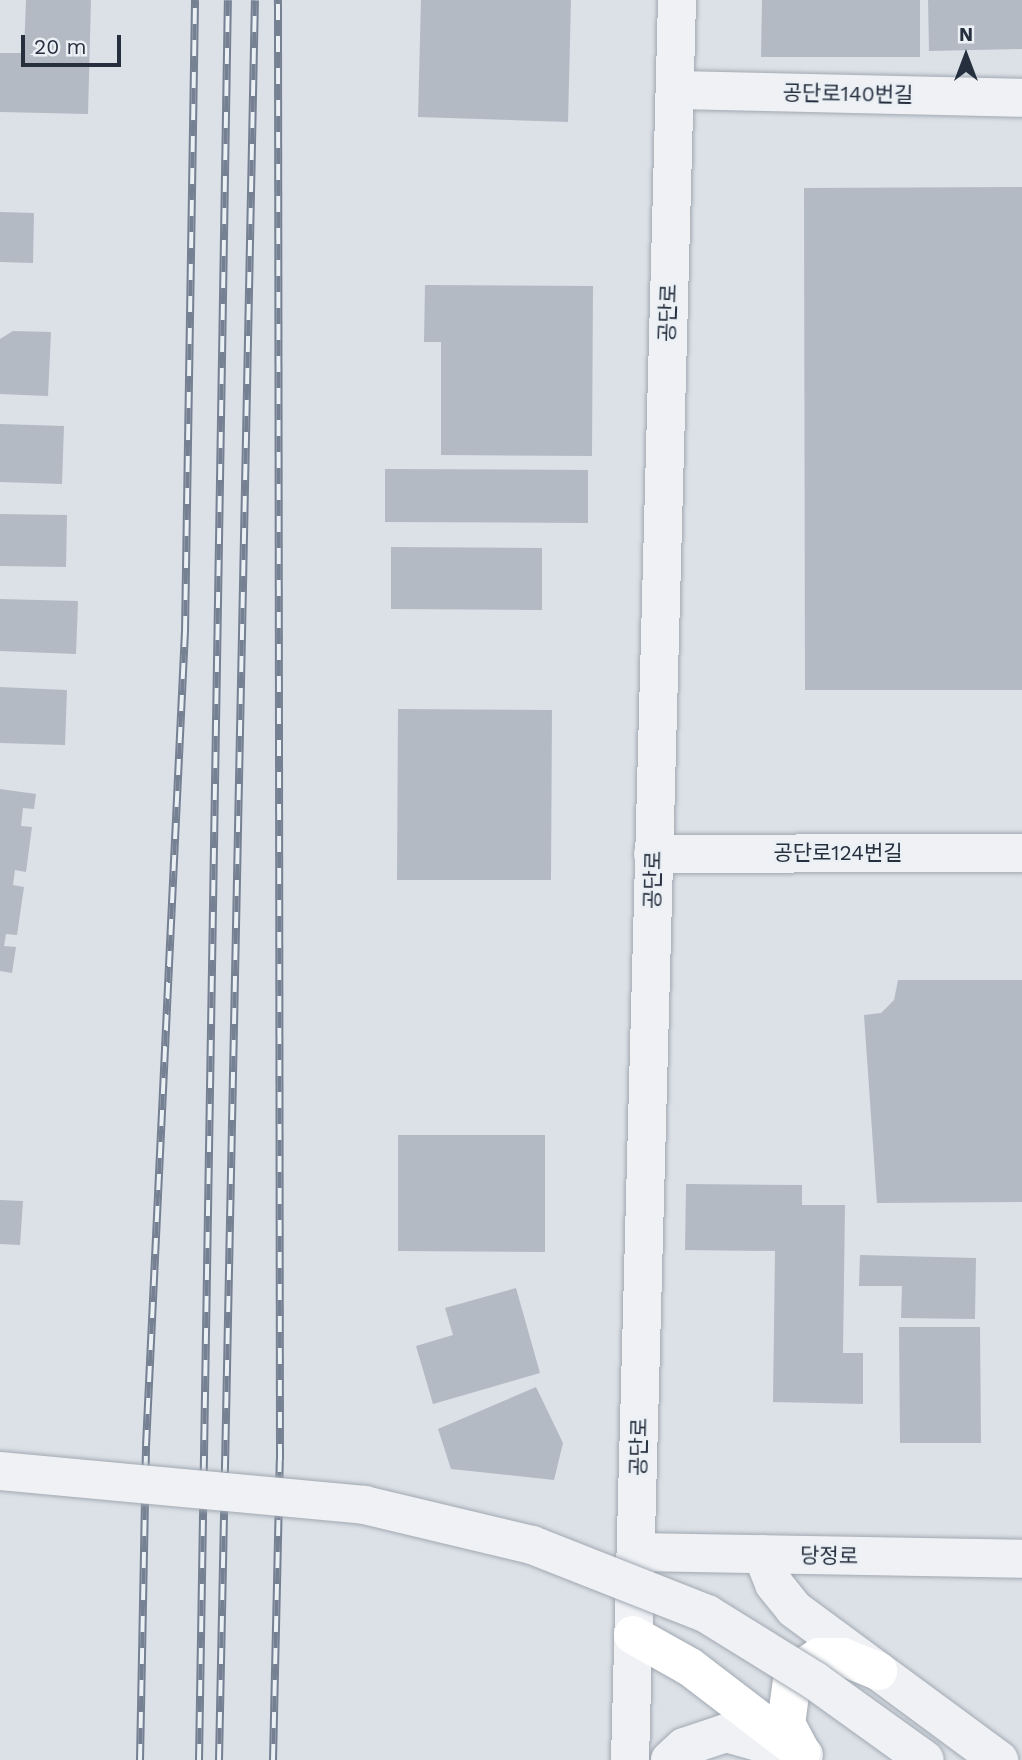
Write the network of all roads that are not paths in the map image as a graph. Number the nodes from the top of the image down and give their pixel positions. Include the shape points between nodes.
1 (677, 0) edge
2 (675, 90) junction
3 (1022, 98) edge
4 (1022, 853) edge
5 (653, 854) junction
6 (0, 1471) edge
7 (636, 1552) junction
8 (762, 1555) junction
9 (1022, 1559) edge
10 (633, 1635) junction
11 (878, 1671) junction
12 (806, 1756) edge
13 (630, 1760) edge
14 (670, 1760) edge
15 (925, 1760) edge
16 (999, 1760) edge

1 - 2 street, 공단로
2 - 3 street, 공단로140번길
2 - 5 street, 공단로
4 - 5 street, 공단로124번길
5 - 7 street, 공단로
6 - 15 street, bridge via 365,1506 533,1545 707,1614 815,1681
7 - 8 street, 당정로
7 - 10 street, 공단로
8 - 9 street, 당정로
8 - 11 street via 774,1584 794,1609
10 - 12 main road via 690,1667
10 - 13 street, 공단로
11 - 12 main road via 843,1657 819,1657 802,1668 792,1680 786,1724
11 - 16 street
12 - 14 street via 726,1733 684,1747

